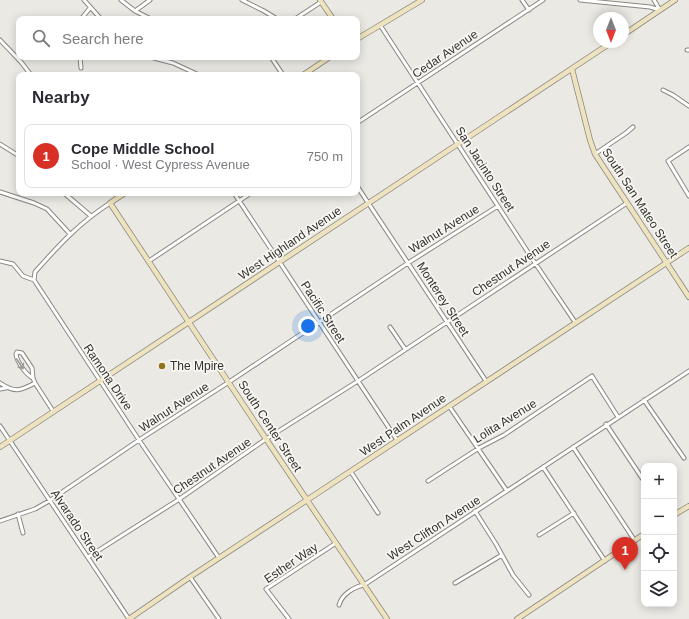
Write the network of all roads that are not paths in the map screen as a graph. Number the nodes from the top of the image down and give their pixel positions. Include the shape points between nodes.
1 (84, 0) edge
2 (121, 0) edge
3 (150, 0) edge
4 (242, 0) edge
5 (422, 0) edge
6 (522, 0) edge
7 (543, 0) edge
8 (580, 0) edge
9 (654, 0) edge
10 (675, 0) edge
11 (320, 1) edge
12 (90, 8) junction
13 (529, 10) junction
14 (660, 10) junction
15 (135, 11) junction
16 (83, 16) edge
17 (97, 16) edge
18 (146, 16) edge
19 (272, 16) edge
20 (299, 16) edge
21 (331, 16) edge
22 (380, 25) junction
23 (629, 30) edge
24 (360, 38) edge
25 (0, 40) edge
26 (603, 48) edge
27 (16, 57) edge
28 (19, 60) edge
29 (80, 60) edge
30 (162, 60) edge
31 (273, 60) edge
32 (326, 60) edge
33 (81, 68) dead end
34 (572, 69) junction
35 (29, 72) edge
36 (193, 72) edge
37 (281, 72) edge
38 (308, 72) edge
39 (418, 84) junction
40 (663, 90) dead end
41 (689, 106) edge
42 (360, 121) edge
43 (633, 128) dead end
44 (0, 144) edge
45 (458, 144) junction
46 (689, 147) edge
47 (16, 154) edge
48 (595, 154) junction
49 (360, 191) edge
50 (0, 192) edge
51 (68, 196) edge
52 (120, 196) edge
53 (236, 196) edge
54 (247, 196) edge
55 (689, 196) edge
56 (240, 201) junction
57 (110, 203) junction
58 (368, 203) junction
59 (627, 203) junction
60 (498, 206) junction
61 (91, 216) junction
62 (70, 234) junction
63 (689, 248) edge
64 (0, 261) edge
65 (149, 261) junction
66 (280, 262) junction
67 (408, 263) junction
68 (535, 263) junction
69 (666, 263) junction
70 (34, 280) junction
71 (689, 297) edge
72 (190, 321) junction
73 (447, 321) junction
74 (319, 322) junction
75 (575, 322) junction
76 (390, 327) dead end
77 (405, 349) junction
78 (689, 371) edge
79 (33, 378) junction
80 (358, 380) junction
81 (486, 381) junction
82 (100, 382) junction
83 (229, 382) junction
84 (0, 383) edge
85 (35, 383) junction
86 (6, 388) junction
87 (0, 389) edge
88 (644, 400) junction
89 (449, 406) junction
90 (53, 412) junction
91 (618, 417) junction
92 (606, 424) junction
93 (0, 426) edge
94 (266, 439) junction
95 (10, 440) junction
96 (138, 440) junction
97 (397, 440) junction
98 (0, 447) edge
99 (573, 447) junction
100 (479, 448) junction
101 (684, 458) dead end
102 (543, 467) junction
103 (351, 472) junction
104 (641, 477) edge
105 (428, 481) dead end
106 (507, 490) junction
107 (178, 500) junction
108 (308, 500) junction
109 (49, 501) junction
110 (689, 506) edge
111 (475, 511) junction
112 (378, 513) dead end
113 (574, 513) junction
114 (677, 513) edge
115 (18, 514) junction
116 (0, 521) edge
117 (23, 533) dead end
118 (539, 535) dead end
119 (643, 535) edge
120 (635, 541) junction
121 (336, 543) junction
122 (502, 555) junction
123 (88, 557) junction
124 (219, 558) junction
125 (605, 560) junction
126 (190, 577) junction
127 (455, 583) dead end
128 (364, 585) junction
129 (528, 595) dead end
130 (339, 605) dead end
131 (129, 619) edge
132 (219, 619) edge
133 (289, 619) edge
134 (387, 619) edge
135 (517, 619) edge

1 - 12 street
2 - 15 street
3 - 15 street
4 - 19 street
5 - 22 street
6 - 13 street
7 - 13 street, Cedar Avenue
8 - 14 street
9 - 14 street
10 - 14 street
11 - 20 street
11 - 21 street
12 - 16 street
12 - 17 street
13 - 39 street, Cedar Avenue
14 - 23 street
15 - 18 street
22 - 24 street
22 - 39 street, San Jacinto Street
25 - 27 street
26 - 34 street, West Highland Avenue
28 - 35 street
29 - 33 street
30 - 36 street
31 - 37 street
32 - 38 street
34 - 45 street, West Highland Avenue
34 - 48 street, South San Mateo Street
39 - 42 street, Cedar Avenue
39 - 45 street, San Jacinto Street
40 - 41 street
43 - 48 street
44 - 47 street
45 - 58 street, West Highland Avenue
45 - 60 street, San Jacinto Street
46 - 55 street via 668,161
48 - 59 street, South San Mateo Street
49 - 58 street, Monterey Street
50 - 62 street via 47,209
51 - 61 street
52 - 57 street
53 - 56 street, Pacific Street
54 - 56 street
56 - 65 street
56 - 66 street, Pacific Street
57 - 61 street
57 - 65 street, South Center Street
58 - 66 street, West Highland Avenue
58 - 67 street, Monterey Street
59 - 68 street, Chestnut Avenue
59 - 69 street, South San Mateo Street
60 - 67 street, Walnut Avenue
60 - 68 street, San Jacinto Street
61 - 62 street
62 - 70 street via 34,274
63 - 69 street, West Palm Avenue
64 - 70 street, Ramona Drive via 13,264 23,276
65 - 72 street, South Center Street
66 - 72 street, West Highland Avenue
66 - 74 street, Pacific Street
67 - 73 street, Monterey Street
67 - 74 street, Walnut Avenue
68 - 73 street, Chestnut Avenue
68 - 75 street, San Jacinto Street
69 - 71 street, South San Mateo Street
69 - 75 street, West Palm Avenue
70 - 82 street, Ramona Drive
72 - 82 street, West Highland Avenue
72 - 83 street, South Center Street
73 - 77 street, Chestnut Avenue
73 - 81 street, Monterey Street
74 - 80 street, Pacific Street
74 - 83 street, Walnut Avenue
75 - 81 street, West Palm Avenue
76 - 77 street
77 - 80 street, Chestnut Avenue
78 - 88 street
79 -> 79 street via 31,365 22,353 17,352 16,358 27,375
79 - 85 street
80 - 94 street, Chestnut Avenue
80 - 97 street, Pacific Street
81 - 89 street, West Palm Avenue
82 - 90 street, West Highland Avenue
82 - 96 street, Ramona Drive
83 - 94 street, South Center Street
83 - 96 street, Walnut Avenue
84 - 86 street
85 - 86 street via 23,390
85 - 90 street
86 - 87 street
88 - 91 street
88 - 101 street
89 - 97 street, West Palm Avenue
89 - 100 street
90 - 95 street, West Highland Avenue
91 - 92 street
91 - 100 street, Lolita Avenue via 592,376 504,435
92 - 99 street
92 - 104 street
93 - 95 street, Alvarado Street
94 - 107 street, Chestnut Avenue
94 - 108 street, South Center Street
95 - 98 street, West Highland Avenue
95 - 109 street, Alvarado Street
96 - 107 street, Ramona Drive
96 - 109 street, Walnut Avenue
97 - 103 street, West Palm Avenue
99 - 102 street, West Clifton Avenue
99 - 120 street
100 - 105 street, Lolita Avenue
100 - 106 street
102 - 106 street, West Clifton Avenue
102 - 113 street
103 - 108 street, West Palm Avenue
103 - 112 street
106 - 111 street, West Clifton Avenue
107 - 123 street, Chestnut Avenue
107 - 124 street, Ramona Drive
108 - 121 street, South Center Street
108 - 124 street, West Palm Avenue
109 - 115 street, Walnut Avenue
109 - 123 street, Alvarado Street
110 - 114 street
111 - 122 street
111 - 128 street, West Clifton Avenue
113 - 118 street
113 - 125 street
115 - 116 street, Walnut Avenue
115 - 117 street
119 - 120 street
120 - 125 street
121 - 128 street, South Center Street
121 - 133 street, Esther Way via 266,589
122 - 127 street
122 - 129 street
123 - 131 street, Alvarado Street
124 - 126 street, West Palm Avenue
125 - 135 street
126 - 131 street, West Palm Avenue
126 - 132 street
128 - 130 street, West Clifton Avenue via 348,592 340,600
128 - 134 street, South Center Street

